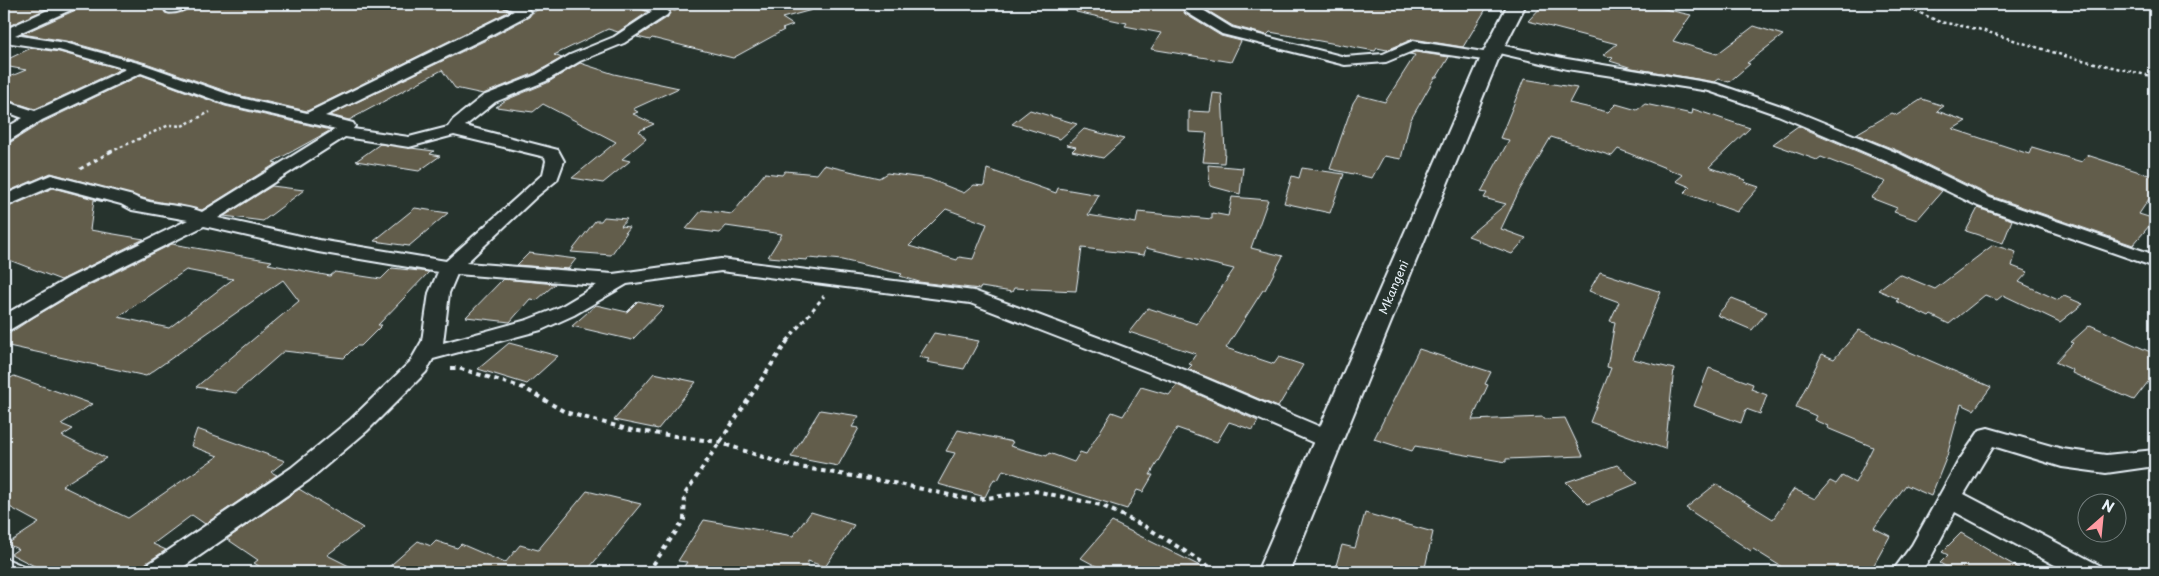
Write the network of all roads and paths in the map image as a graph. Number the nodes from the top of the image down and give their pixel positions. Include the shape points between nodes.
1 (72, 4) edge
2 (510, 4) edge
3 (646, 4) edge
4 (1192, 4) edge
5 (1517, 4) edge
6 (1892, 4) edge
7 (4, 36) edge
8 (1493, 53) junction
9 (140, 68) junction
10 (2155, 77) edge
11 (232, 101) junction
12 (4, 106) edge
13 (36, 117) junction
14 (309, 118) junction
15 (454, 130) junction
16 (342, 132) junction
17 (4, 136) edge
18 (51, 180) junction
19 (4, 202) edge
20 (202, 220) junction
21 (2155, 260) edge
22 (450, 268) junction
23 (621, 279) junction
24 (837, 280) junction
25 (4, 324) edge
26 (422, 361) junction
27 (1329, 440) junction
28 (718, 442) junction
29 (2155, 458) edge
30 (1949, 498) junction
31 (4, 568) edge
32 (12, 572) edge
33 (156, 572) edge
34 (648, 572) edge
35 (1218, 572) edge
36 (1274, 572) edge
37 (1904, 572) edge
38 (2090, 572) edge

1 - 7 street
2 - 14 street via 523,12
3 - 15 street via 662,12 620,40 489,99
4 - 8 street via 1191,10 1228,31 1344,61 1386,58 1412,45
5 - 8 street, Mkangeni
6 - 10 path via 1940,22 1978,29 2065,56
7 - 9 street via 60,46
8 - 21 street via 1712,87 1784,112 1894,158 1984,202
8 - 27 street, Mkangeni
9 - 11 street
9 - 13 street
11 - 14 street
11 - 18 path via 182,126 169,124 83,168
12 - 13 street
13 - 17 street
14 - 16 street via 347,126
15 - 16 street via 409,142
15 - 22 street via 552,154 555,161 551,176
16 - 20 street
18 - 19 street
18 - 20 street via 127,200 138,206 188,213
20 - 22 street via 318,246
20 - 25 street via 74,284
22 - 23 street
22 - 26 street via 440,293 432,341
23 - 24 street via 721,265
23 - 26 street via 567,311
24 - 27 street via 974,297 1185,378
24 - 28 path via 781,348
26 - 28 path via 524,388 565,412 631,430
26 - 33 street via 360,425 300,474
27 - 36 street, Mkangeni
28 - 34 path via 685,494 684,520
28 - 35 path via 787,465 973,500 1036,492 1101,505 1146,527
29 - 30 street via 2106,464 2062,458 1988,436
30 - 37 street via 1921,552
30 - 38 street
31 - 32 street

